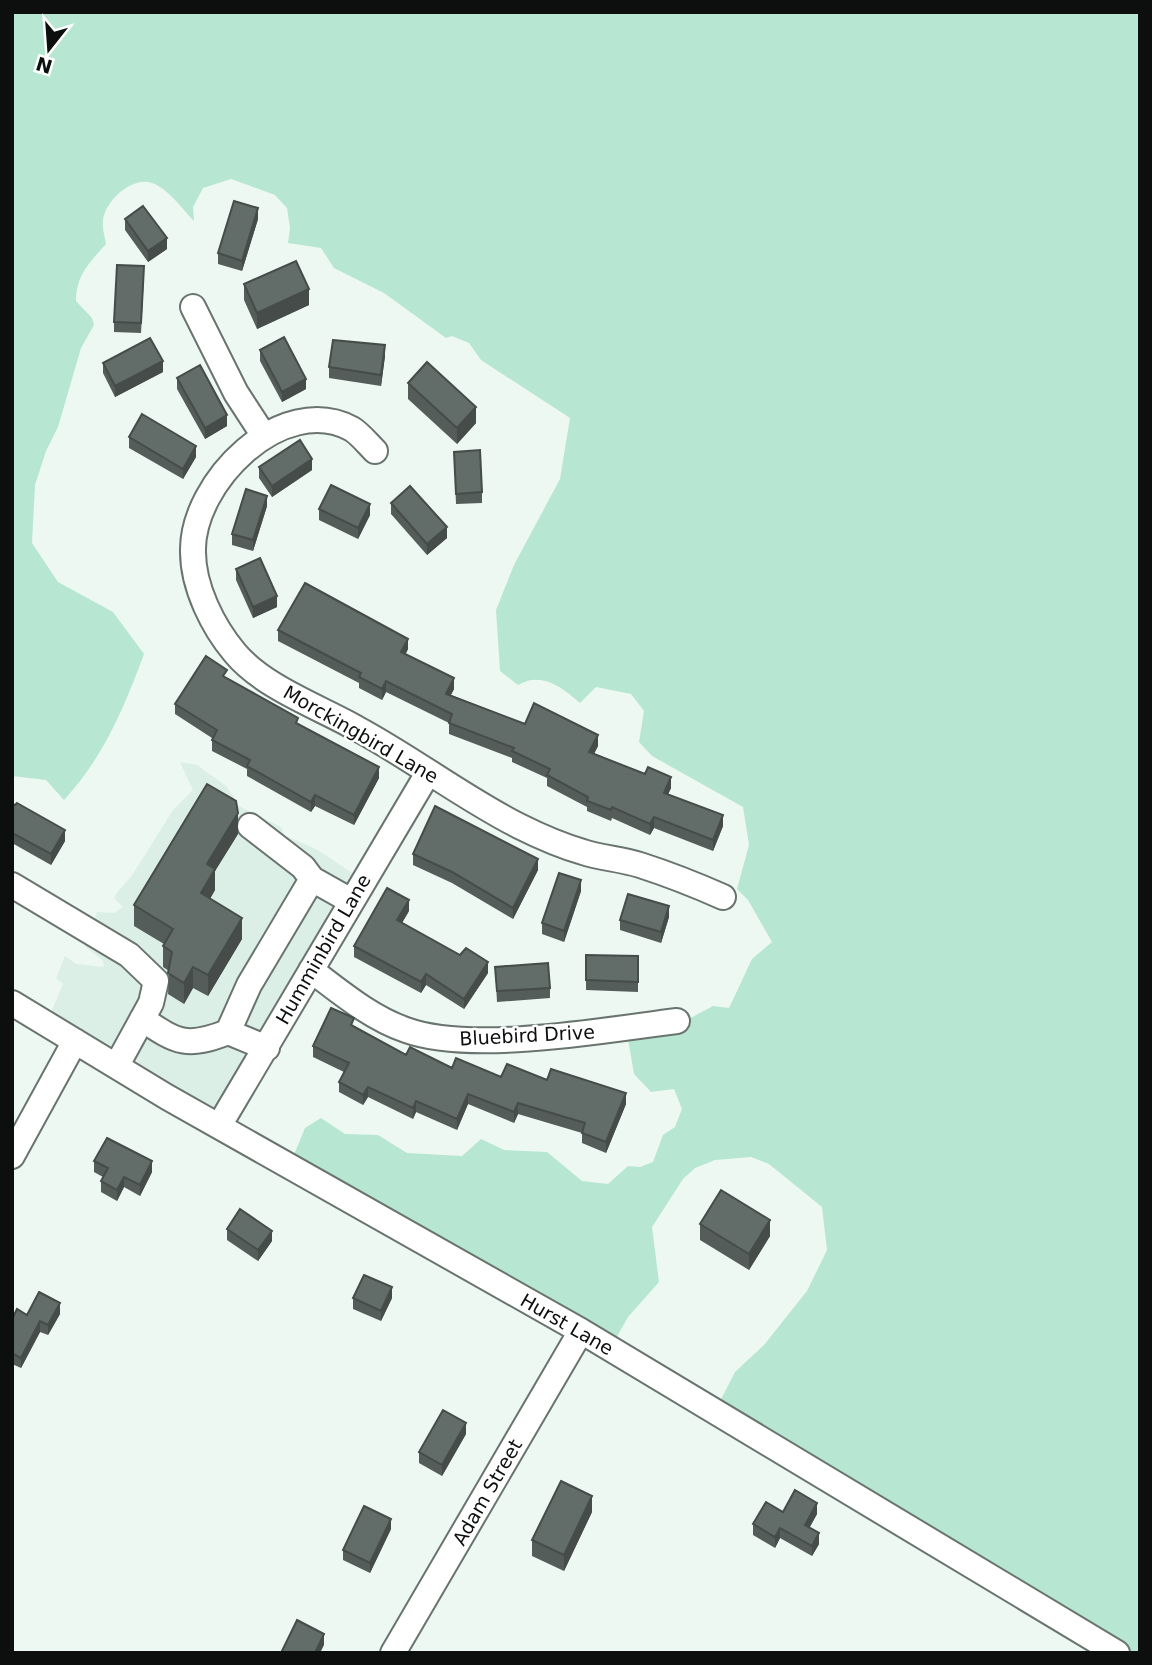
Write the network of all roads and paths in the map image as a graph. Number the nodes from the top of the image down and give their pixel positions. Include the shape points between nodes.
1 (192, 307) dead end
2 (264, 436) junction
3 (375, 451) dead end
4 (428, 773) junction
5 (250, 826) dead end
6 (312, 879) junction
7 (12, 885) edge
8 (723, 897) dead end
9 (351, 901) junction
10 (311, 970) junction
11 (12, 1003) edge
12 (142, 1019) junction
13 (677, 1021) dead end
14 (228, 1032) junction
15 (75, 1041) junction
16 (267, 1048) junction
17 (117, 1066) junction
18 (219, 1126) junction
19 (12, 1156) edge
20 (581, 1331) junction
21 (393, 1653) edge
22 (1117, 1653) edge

1 - 2 street
2 - 3 street, Morckingbird Lane via 279,427 330,422 353,429
2 - 4 street, Morckingbird Lane via 212,488 198,521 192,551 220,632 237,656 295,699 382,741
4 - 8 street, Morckingbird Lane via 519,826 581,852 638,864
4 - 9 street, Humminbird Lane
5 - 6 street
6 - 9 street
6 - 14 street via 249,985
7 - 12 street via 130,955 156,981
9 - 10 street, Humminbird Lane
10 - 13 street, Bluebird Drive via 356,1003 405,1030 441,1039 478,1040
10 - 16 street, Humminbird Lane
11 - 15 street, Hurst Lane
12 - 14 street via 167,1035 201,1043
12 - 17 street
14 - 16 street
15 - 17 street, Hurst Lane
15 - 19 street
16 - 18 street, Humminbird Lane
17 - 18 street, Hurst Lane
18 - 20 street, Hurst Lane
20 - 21 street, Adam Street
20 - 22 street, Hurst Lane

